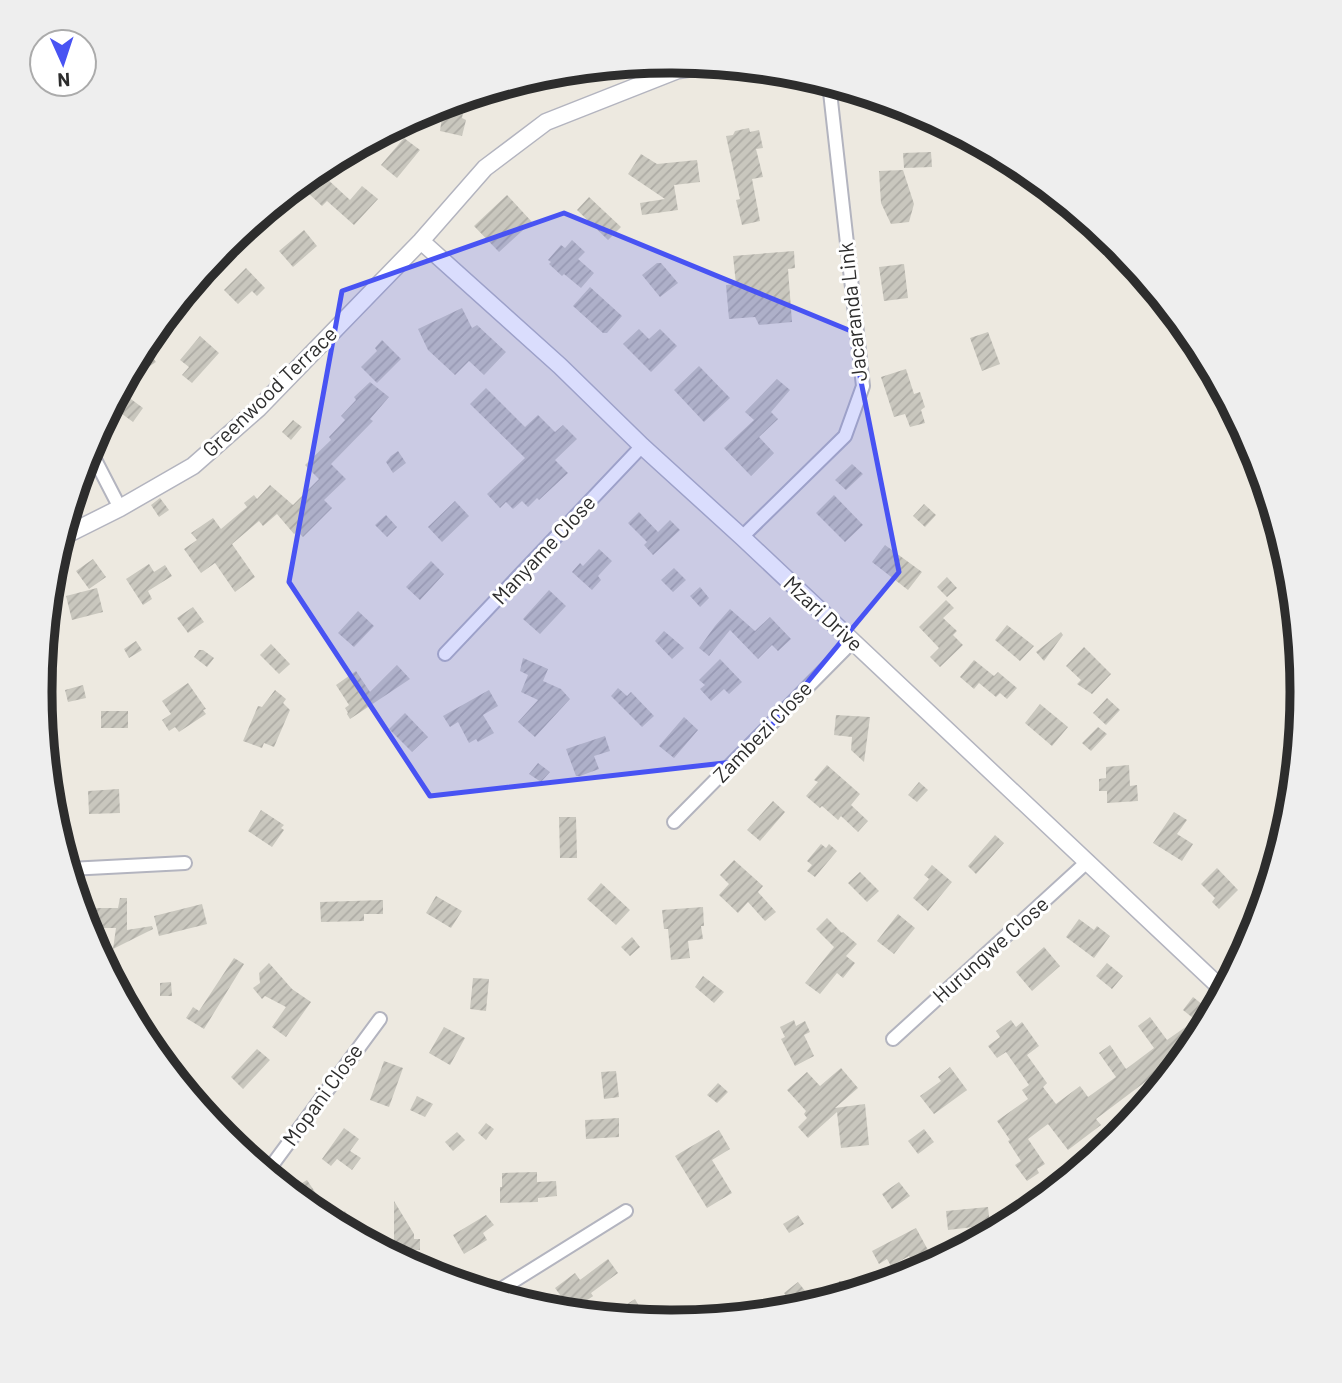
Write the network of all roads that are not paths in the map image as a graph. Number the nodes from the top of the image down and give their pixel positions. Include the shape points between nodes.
1 (670, 73) edge
2 (830, 94) edge
3 (421, 241) junction
4 (642, 446) junction
5 (97, 463) edge
6 (120, 508) junction
7 (74, 531) edge
8 (741, 537) junction
9 (852, 642) junction
10 (445, 654) dead end
11 (674, 822) dead end
12 (1088, 861) junction
13 (185, 863) dead end
14 (79, 868) edge
15 (1216, 984) edge
16 (380, 1019) dead end
17 (893, 1039) dead end
18 (272, 1165) edge
19 (626, 1211) dead end
20 (505, 1287) edge

1 - 3 street, Greenwood Terrace via 546,122 485,168
2 - 8 street, Jacaranda Link via 863,386 845,436
3 - 4 street, Mzari Drive
3 - 6 street, Greenwood Terrace via 249,416 193,466
4 - 8 street, Mzari Drive
4 - 10 street, Manyame Close
5 - 6 street
6 - 7 street, Greenwood Terrace
8 - 9 street, Mzari Drive
9 - 11 street, Zambezi Close
9 - 12 street, Mzari Drive
12 - 15 street, Mzari Drive
12 - 17 street, Hurungwe Close
13 - 14 street
16 - 18 street, Mopani Close
19 - 20 street

